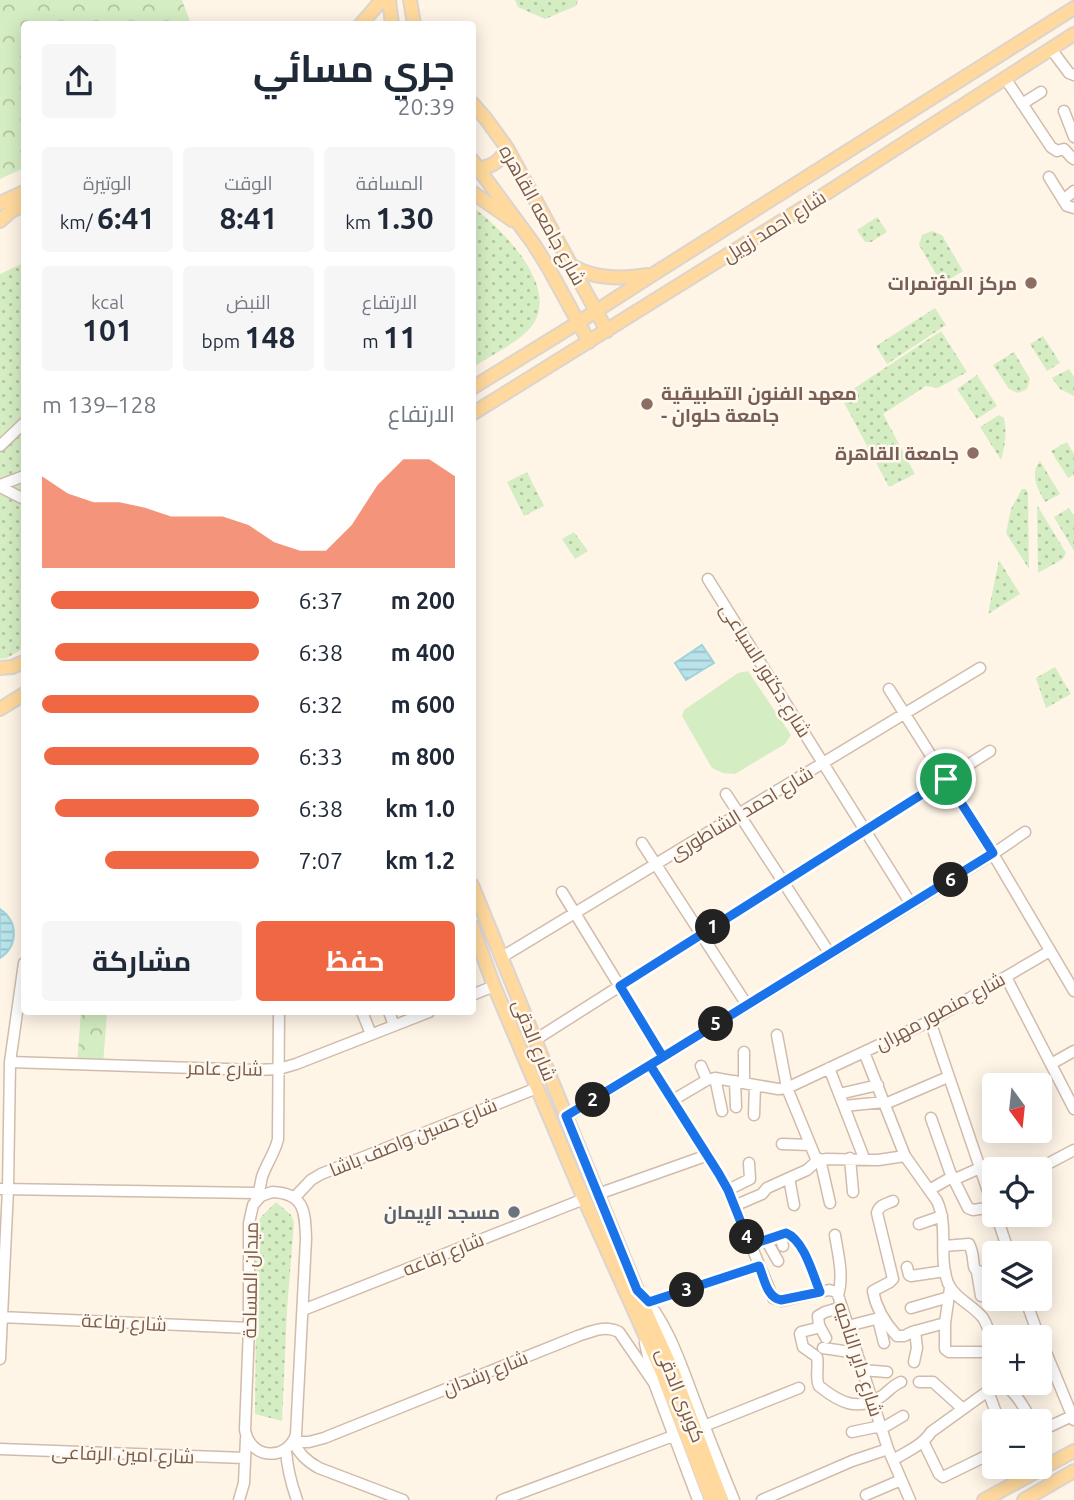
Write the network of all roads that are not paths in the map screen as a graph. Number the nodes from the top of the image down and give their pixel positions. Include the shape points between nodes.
1 (382, 0) edge
2 (389, 0) edge
3 (410, 0) edge
4 (1074, 8) edge
5 (363, 21) edge
6 (392, 21) edge
7 (414, 21) edge
8 (1074, 34) edge
9 (1051, 49) junction
10 (1074, 75) edge
11 (1005, 78) junction
12 (1041, 92) dead end
13 (1023, 104) junction
14 (476, 108) edge
15 (1068, 113) edge
16 (1074, 137) edge
17 (507, 148) junction
18 (1070, 148) edge
19 (1074, 159) edge
20 (476, 164) edge
21 (1049, 177) dead end
22 (1074, 191) edge
23 (21, 193) edge
24 (476, 195) edge
25 (1063, 200) junction
26 (0, 203) edge
27 (21, 206) edge
28 (1074, 208) edge
29 (0, 221) edge
30 (520, 226) junction
31 (681, 256) junction
32 (572, 266) junction
33 (652, 275) junction
34 (693, 276) junction
35 (596, 311) junction
36 (579, 323) junction
37 (607, 331) junction
38 (589, 342) junction
39 (476, 386) edge
40 (476, 412) edge
41 (21, 426) edge
42 (0, 446) edge
43 (21, 476) edge
44 (0, 486) edge
45 (21, 497) edge
46 (708, 579) dead end
47 (21, 663) edge
48 (0, 668) edge
49 (980, 668) dead end
50 (889, 689) dead end
51 (21, 696) edge
52 (0, 709) edge
53 (905, 713) junction
54 (990, 751) dead end
55 (823, 763) junction
56 (946, 779) junction
57 (726, 794) dead end
58 (739, 814) junction
59 (865, 830) junction
60 (1025, 832) dead end
61 (642, 843) dead end
62 (993, 853) junction
63 (656, 865) junction
64 (783, 882) junction
65 (562, 892) dead end
66 (476, 895) edge
67 (911, 904) junction
68 (575, 913) junction
69 (701, 934) junction
70 (476, 937) edge
71 (1051, 951) junction
72 (830, 954) junction
73 (502, 957) junction
74 (1006, 976) junction
75 (21, 984) edge
76 (494, 986) junction
77 (620, 986) junction
78 (1074, 990) edge
79 (476, 993) edge
80 (747, 1005) junction
81 (279, 1015) edge
82 (363, 1015) edge
83 (390, 1015) edge
84 (421, 1015) edge
85 (930, 1021) junction
86 (394, 1025) junction
87 (371, 1034) junction
88 (777, 1035) dead end
89 (535, 1040) junction
90 (1074, 1051) edge
91 (744, 1052) dead end
92 (864, 1052) junction
93 (663, 1057) junction
94 (10, 1062) junction
95 (1051, 1063) junction
96 (650, 1065) junction
97 (701, 1066) dead end
98 (829, 1068) junction
99 (279, 1069) junction
100 (948, 1077) junction
101 (711, 1079) junction
102 (745, 1083) junction
103 (878, 1085) junction
104 (537, 1088) junction
105 (787, 1088) junction
106 (839, 1094) junction
107 (673, 1101) junction
108 (885, 1103) junction
109 (844, 1106) junction
110 (736, 1107) dead end
111 (1074, 1109) edge
112 (722, 1111) dead end
113 (754, 1115) dead end
114 (566, 1116) junction
115 (931, 1118) dead end
116 (782, 1143) dead end
117 (810, 1145) junction
118 (1074, 1150) edge
119 (708, 1155) junction
120 (905, 1156) junction
121 (850, 1158) junction
122 (864, 1158) junction
123 (818, 1160) junction
124 (1052, 1162) edge
125 (749, 1163) dead end
126 (980, 1168) junction
127 (982, 1174) edge
128 (789, 1178) junction
129 (953, 1178) junction
130 (4, 1189) edge
131 (728, 1190) junction
132 (929, 1190) junction
133 (853, 1192) dead end
134 (259, 1193) junction
135 (598, 1194) junction
136 (295, 1197) junction
137 (584, 1199) junction
138 (893, 1201) dead end
139 (830, 1203) dead end
140 (253, 1205) junction
141 (794, 1205) dead end
142 (734, 1206) junction
143 (982, 1208) edge
144 (942, 1216) junction
145 (919, 1224) dead end
146 (835, 1235) dead end
147 (766, 1240) junction
148 (750, 1245) junction
149 (944, 1246) junction
150 (778, 1261) dead end
151 (759, 1266) junction
152 (907, 1267) dead end
153 (945, 1271) junction
154 (977, 1272) junction
155 (982, 1273) edge
156 (637, 1290) junction
157 (820, 1292) junction
158 (949, 1292) junction
159 (838, 1295) junction
160 (981, 1296) dead end
161 (649, 1302) junction
162 (842, 1307) junction
163 (911, 1308) dead end
164 (303, 1310) junction
165 (1, 1317) edge
166 (880, 1318) junction
167 (945, 1323) junction
168 (819, 1325) junction
169 (985, 1325) edge
170 (848, 1326) junction
171 (249, 1328) junction
172 (642, 1329) joint
173 (915, 1331) junction
174 (884, 1343) dead end
175 (982, 1351) edge
176 (857, 1353) junction
177 (0, 1359) edge
178 (914, 1363) dead end
179 (1052, 1368) edge
180 (862, 1370) junction
181 (887, 1372) dead end
182 (664, 1377) junction
183 (901, 1382) dead end
184 (919, 1382) dead end
185 (799, 1388) dead end
186 (885, 1394) junction
187 (982, 1395) edge
188 (873, 1402) junction
189 (892, 1404) dead end
190 (963, 1409) junction
191 (903, 1416) dead end
192 (1073, 1418) edge
193 (705, 1426) junction
194 (1052, 1426) edge
195 (881, 1427) junction
196 (852, 1432) dead end
197 (673, 1436) junction
198 (246, 1437) junction
199 (923, 1441) junction
200 (290, 1446) junction
201 (0, 1449) edge
202 (1074, 1451) edge
203 (890, 1455) junction
204 (245, 1458) junction
205 (982, 1458) edge
206 (1074, 1471) edge
207 (901, 1480) junction
208 (866, 1495) dead end
209 (1031, 1498) edge
210 (239, 1500) edge
211 (297, 1500) edge
212 (403, 1500) edge
213 (502, 1500) edge
214 (698, 1500) edge
215 (711, 1500) edge
216 (722, 1500) edge
217 (734, 1500) edge
218 (762, 1500) edge
219 (909, 1500) edge
220 (984, 1500) edge

1 - 5 main road
2 - 6 main road
3 - 7 main road
4 - 31 main road, شارع احمد زويل
8 - 9 main road, شارع احمد زويل
9 - 10 street
9 - 11 main road, شارع احمد زويل
11 - 13 street
11 - 34 main road, شارع احمد زويل
12 - 13 street
13 - 18 street via 1054,151
14 - 17 main road, شارع جامعه القاهره
15 - 16 street
17 - 20 main road via 496,163 485,168
17 - 32 main road, شارع جامعه القاهره
18 - 19 street
20 - 30 main road, شارع جامعه القاهره
21 - 25 street
22 - 25 street
23 - 26 main road
24 - 30 main road
25 - 28 street
27 - 29 main road
30 - 36 main road, شارع جامعه القاهره
31 - 33 main road, شارع احمد زويل
31 - 34 main road
32 - 33 main road via 609,276
32 - 35 main road, شارع جامعه القاهره
33 - 35 main road, شارع احمد زويل
34 - 37 main road, شارع احمد زويل
35 - 36 main road, شارع احمد زويل
35 - 37 main road, شارع جامعه القاهره
36 - 38 main road, شارع جامعه القاهره
36 - 39 main road, شارع احمد زويل
37 - 38 main road, شارع احمد زويل
38 - 40 main road, شارع احمد زويل
41 - 42 street
43 - 44 street
44 - 45 street
46 - 55 street, شارع دكتور السباعى
47 - 48 main road
49 - 53 street, شارع احمد الشاطورى
50 - 53 street
51 - 52 main road
53 - 55 street, شارع احمد الشاطورى
53 - 56 street
54 - 56 street
55 - 58 street, شارع احمد الشاطورى
55 - 59 street, شارع دكتور السباعى
56 - 59 street
56 - 62 street
57 - 58 street
58 - 63 street, شارع احمد الشاطورى
58 - 64 street
59 - 64 street
59 - 67 street, شارع دكتور السباعى
60 - 62 street
61 - 63 street
62 - 67 street
62 - 71 street
63 - 68 street, شارع احمد الشاطورى
63 - 69 street
64 - 69 street
64 - 72 street
65 - 68 street
66 - 73 main road, شارع الدقى
67 - 72 street
68 - 73 street, شارع احمد الشاطورى
68 - 77 street
69 - 77 street
69 - 80 street
70 - 76 main road, شارع الدقى
71 - 74 street, شارع منصور مهران
71 - 78 street
72 - 80 street
73 - 89 main road, شارع الدقى
74 - 85 street, شارع منصور مهران
74 - 95 street
75 - 94 street
76 - 79 street
76 - 104 main road, شارع الدقى
77 - 89 street
77 - 93 street
80 - 93 street
81 - 99 street
82 - 87 street
83 - 86 street
84 - 86 street, شارع عامر
85 - 92 street, شارع منصور مهران
85 - 100 street
86 - 87 street, شارع عامر
87 - 99 street, شارع عامر
88 - 105 street
89 - 114 main road, شارع الدقى
90 - 95 street
91 - 102 street
92 - 98 street, شارع منصور مهران
92 - 103 street
93 - 96 street
94 - 99 street, شارع عامر
94 - 130 street
95 - 111 street
96 - 107 street, شارع داير الناحيه
96 - 114 street
97 - 101 street
98 - 105 street, شارع منصور مهران
98 - 106 street
99 - 134 street via 278,1139
100 - 108 street
100 - 126 street
101 - 102 street
101 - 107 street
101 - 112 street
102 - 105 street
102 - 110 street
102 - 113 street
103 - 106 street
103 - 108 street
104 - 136 street, شارع حسين واصف باشا via 321,1174
104 - 137 main road, شارع الدقى
105 - 117 street
106 - 109 street
107 - 119 street, شارع داير الناحيه
108 - 109 street
108 - 120 street
109 - 122 street
114 - 135 main road, شارع الدقى
115 - 129 street
116 - 117 street
117 - 123 street
118 - 124 street
119 - 131 street, شارع داير الناحيه
119 - 135 street
120 - 122 street
120 - 132 street
121 - 122 street
121 - 123 street
121 - 133 street
123 - 128 street
123 - 139 street
125 - 131 street via 750,1180
126 - 127 street
126 - 129 street
128 - 141 street
128 - 142 street
129 - 132 street
129 - 143 street via 969,1209
130 - 134 street
130 - 165 street
131 - 142 street, شارع داير الناحيه
132 - 144 street
134 - 140 street
135 - 156 main road, شارع الدقى
136 - 140 street, ميدان المساحة via 272,1192
136 - 164 street via 305,1220
137 - 164 street, شارع رفاعه
137 - 172 main road, شارع الدقى
138 - 166 street via 877,1213 893,1279 873,1291
140 - 171 street, ميدان المساحة
142 - 148 street, شارع داير الناحيه
144 - 145 street
144 - 149 street
146 - 159 street
147 - 148 street
147 - 150 street
147 - 157 street via 790,1234 800,1244
148 - 151 street, شارع داير الناحيه
149 - 153 street
149 - 154 street via 969,1244
151 - 157 street, شارع داير الناحيه via 775,1300
151 - 161 street
152 - 153 street via 911,1276
153 - 158 street
154 - 155 street
154 - 160 street
156 - 161 street, شارع الدقى
156 - 182 main road, كوبرى الدقى
157 - 159 street, شارع داير الناحيه via 833,1290
158 - 163 street
158 - 167 street
158 - 169 street
159 - 162 street, شارع داير الناحيه
161 - 193 street, شارع الدقى via 676,1353
162 - 168 street via 818,1317
162 - 170 street, شارع داير الناحيه
164 - 200 street via 297,1425
165 - 171 street, شارع رفاعة
165 - 177 street
166 - 170 street
166 - 173 street via 898,1336
166 - 174 street
167 - 173 street
167 - 175 street via 949,1352
168 - 176 street via 825,1343
168 - 188 street via 800,1335 803,1347 817,1357 819,1386 846,1404
170 - 176 street, شارع داير الناحيه
171 - 198 street, ميدان المساحة
172 - 182 main road, كوبرى الدقى
173 - 178 street via 918,1349
176 - 180 street, شارع داير الناحيه
179 - 192 street
180 - 181 street
180 - 188 street, شارع داير الناحيه
182 - 197 street
182 - 200 street, شارع رشدان via 619,1332 604,1328 324,1438
182 - 215 main road, كوبرى الدقى
182 - 216 main road, كوبرى الدقى
183 - 186 street
184 - 190 street via 933,1381
185 - 193 street
186 - 188 street
186 - 189 street
187 - 190 street
188 - 195 street, شارع داير الناحيه
190 - 199 street
191 - 195 street
192 - 194 street
193 - 217 street, شارع الدقى
195 - 196 street
195 - 203 street, شارع داير الناحيه
197 - 213 street
197 - 214 street
198 - 200 street via 263,1453 274,1454
198 - 204 street, ميدان المساحة
199 - 203 street
199 - 205 street via 943,1477
200 - 211 street via 287,1468
200 - 212 street via 319,1468
201 - 204 street, شارع امين الرفاعى
202 - 220 main road
203 - 207 street, شارع داير الناحيه
203 - 218 street via 852,1461
204 - 210 street, ميدان المساحة
206 - 209 main road
207 - 208 street
207 - 219 street, شارع داير الناحيه

